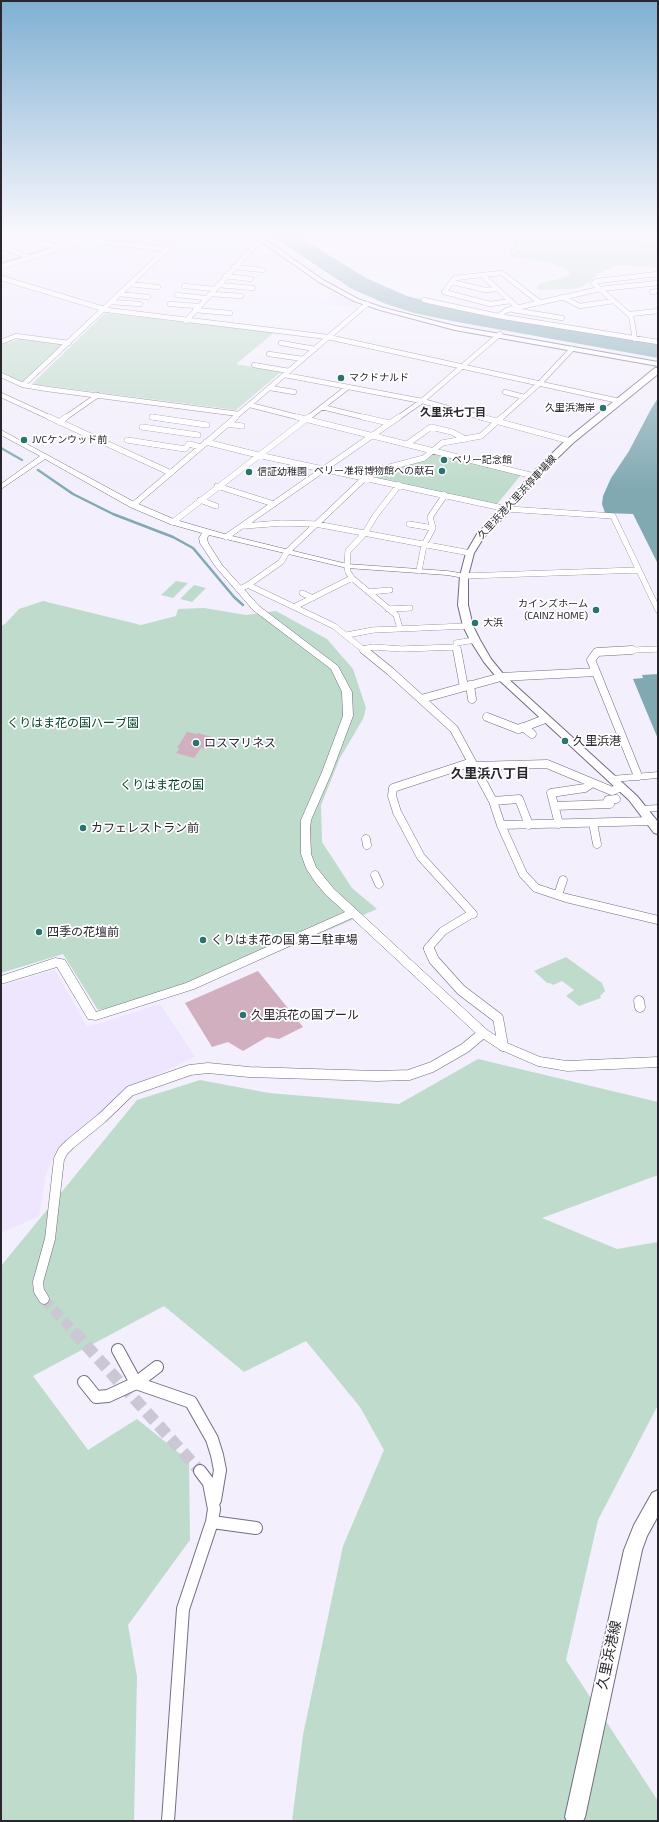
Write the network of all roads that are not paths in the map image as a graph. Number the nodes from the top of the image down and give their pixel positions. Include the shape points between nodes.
1 (92, 320) edge
2 (186, 320) edge
3 (348, 320) edge
4 (423, 320) edge
5 (430, 320) edge
6 (521, 320) edge
7 (560, 320) edge
8 (632, 320) edge
9 (554, 326) junction
10 (499, 335) junction
11 (328, 337) junction
12 (635, 339) junction
13 (1, 342) edge
14 (658, 342) edge
15 (68, 343) junction
16 (281, 343) dead end
17 (315, 349) junction
18 (572, 349) junction
19 (269, 354) dead end
20 (303, 359) junction
21 (658, 363) edge
22 (254, 365) dead end
23 (461, 367) junction
24 (658, 370) edge
25 (287, 373) junction
26 (1, 375) edge
27 (540, 383) junction
28 (23, 385) junction
29 (348, 386) junction
30 (270, 388) junction
31 (294, 392) dead end
32 (505, 392) dead end
33 (1, 395) edge
34 (98, 395) junction
35 (524, 397) junction
36 (422, 401) junction
37 (619, 401) junction
38 (250, 405) junction
39 (322, 407) junction
40 (239, 414) junction
41 (152, 417) dead end
42 (306, 419) junction
43 (59, 422) junction
44 (499, 422) junction
45 (228, 424) junction
46 (389, 424) junction
47 (242, 426) dead end
48 (142, 427) dead end
49 (1, 432) edge
50 (198, 435) junction
51 (371, 435) junction
52 (1, 438) edge
53 (465, 439) junction
54 (127, 440) dead end
55 (570, 441) junction
56 (206, 442) junction
57 (189, 444) junction
58 (407, 444) junction
59 (201, 447) junction
60 (432, 450) junction
61 (258, 455) junction
62 (42, 458) junction
63 (323, 469) junction
64 (171, 473) junction
65 (534, 476) junction
66 (364, 478) junction
67 (399, 485) junction
68 (217, 486) junction
69 (1, 487) edge
70 (445, 495) junction
71 (200, 500) junction
72 (274, 504) junction
73 (133, 505) junction
74 (216, 506) dead end
75 (506, 509) junction
76 (173, 522) junction
77 (316, 524) junction
78 (409, 524) dead end
79 (242, 526) junction
80 (433, 528) junction
81 (365, 533) junction
82 (205, 535) junction
83 (226, 537) junction
84 (424, 545) junction
85 (470, 553) junction
86 (286, 555) junction
87 (639, 570) junction
88 (419, 571) junction
89 (349, 572) junction
90 (464, 576) junction
91 (244, 587) junction
92 (390, 590) dead end
93 (368, 592) junction
94 (302, 593) dead end
95 (313, 598) junction
96 (296, 606) junction
97 (388, 608) junction
98 (410, 608) dead end
99 (658, 610) edge
100 (468, 626) junction
101 (400, 628) junction
102 (347, 635) junction
103 (475, 640) junction
104 (456, 647) junction
105 (363, 649) junction
106 (658, 649) edge
107 (596, 672) junction
108 (501, 677) junction
109 (467, 686) junction
110 (421, 699) junction
111 (472, 699) dead end
112 (487, 717) dead end
113 (546, 719) junction
114 (518, 729) junction
115 (532, 734) dead end
116 (473, 764) junction
117 (658, 775) edge
118 (638, 776) junction
119 (612, 779) junction
120 (591, 784) junction
121 (621, 787) junction
122 (616, 799) dead end
123 (493, 801) junction
124 (555, 806) junction
125 (642, 808) junction
126 (658, 808) edge
127 (559, 824) junction
128 (593, 824) junction
129 (501, 825) junction
130 (529, 825) junction
131 (655, 826) edge
132 (597, 844) dead end
133 (375, 875) dead end
134 (563, 880) dead end
135 (378, 884) dead end
136 (558, 895) junction
137 (354, 913) junction
138 (658, 920) edge
139 (1, 980) edge
140 (483, 1033) junction
141 (503, 1046) junction
142 (658, 1062) edge
143 (44, 1299) tunnel mouth
144 (118, 1350) dead end
145 (157, 1367) dead end
146 (84, 1382) dead end
147 (136, 1383) junction
148 (200, 1471) tunnel mouth
149 (658, 1499) edge
150 (214, 1509) junction
151 (212, 1522) junction
152 (256, 1528) dead end
153 (575, 1817) dead end
154 (168, 1821) edge

1 - 15 street
2 - 11 street
3 - 11 street
4 - 10 main road
5 - 10 main road
6 - 9 street
7 - 9 street
8 - 12 street
9 - 12 street
10 - 18 main road
10 - 21 main road
10 - 23 street
11 - 17 street
11 - 23 street
12 - 14 street
13 - 15 street via 16,336
15 - 28 street
16 - 17 street
17 - 20 street
18 - 21 main road
18 - 27 street
19 - 20 street
20 - 25 street
22 - 25 street
23 - 27 street
23 - 36 street
24 - 37 main road, 久里浜港久里浜停車場線
25 - 29 street
25 - 30 street
26 - 28 street
27 - 35 street
27 - 37 street
28 - 34 street
29 - 36 street
29 - 39 street
30 - 31 street
30 - 38 street
32 - 35 street
33 - 43 street
34 - 40 street
34 - 43 street
35 - 44 street
36 - 44 street
36 - 46 street
37 - 55 main road, 久里浜港久里浜停車場線
38 - 40 street
38 - 42 street
39 - 42 street
39 - 46 street
40 - 45 street
41 - 50 street via 207,425
42 - 51 street
42 - 61 street
43 - 64 street
44 - 53 street via 481,436
44 - 55 street
45 - 47 street
45 - 56 street
46 - 51 street
48 - 50 street
49 - 62 street
50 - 57 street
51 - 58 street
51 - 63 street
52 - 62 street
53 - 58 street via 452,432 431,427
53 - 60 street via 442,444
54 - 57 street via 185,449
55 - 65 main road, 久里浜港久里浜停車場線
56 - 59 street
56 - 61 street
57 - 59 street
58 - 60 street
59 - 64 street
60 - 65 street
60 - 66 street via 424,458 374,470
61 - 63 street
61 - 68 street
62 - 69 street
62 - 73 street
62 - 82 street via 129,510 167,526
63 - 66 street
63 - 72 street
64 - 73 street
65 - 75 main road, 久里浜港久里浜停車場線
66 - 67 street
66 - 77 street
67 - 70 street
67 - 81 street
68 - 71 street
68 - 72 street
70 - 75 street
70 - 80 street via 430,517
71 - 74 street
71 - 76 street
72 - 79 street
73 - 76 street
75 - 85 main road, 久里浜港久里浜停車場線 via 480,536
75 - 87 street via 613,516
76 - 82 street
77 - 79 street via 282,522
77 - 81 street
77 - 86 street
78 - 80 street
79 - 83 street
80 - 84 street
81 - 84 street
81 - 89 street via 348,551
82 - 83 street
82 - 86 street
82 - 91 street via 208,551 219,566
83 - 86 street
84 - 85 street
84 - 88 street
85 - 90 main road, 久里浜港久里浜停車場線
86 - 89 street
86 - 91 street
87 - 90 street
87 - 99 street
88 - 89 street
88 - 90 street
89 - 90 street via 446,578
89 - 93 street
89 - 95 street
90 - 100 main road, 久里浜港久里浜停車場線 via 463,605
91 - 96 street
91 - 137 street via 256,608 312,648 335,668 347,692 348,716 306,820 304,840 311,868 330,892
92 - 93 street
93 - 97 street
94 - 95 street
95 - 96 street
96 - 102 street
97 - 98 street
97 - 101 street via 396,615
100 - 101 street
100 - 103 main road, 久里浜港久里浜停車場線
101 - 102 street
102 - 105 street
103 - 104 street via 456,643
103 - 108 main road, 久里浜港久里浜停車場線
104 - 105 street
104 - 109 street
105 - 110 street
106 - 107 street via 596,652 591,660
107 - 108 street
107 - 118 street
108 - 109 street
108 - 113 main road, 久里浜港久里浜停車場線
109 - 110 street
109 - 111 street
110 - 116 street via 454,729
112 - 114 street
113 - 114 street
113 - 119 main road, 久里浜港久里浜停車場線
114 - 115 street via 523,727
116 - 120 street via 547,764
116 - 123 street
116 - 141 street via 393,788 392,796 397,812 421,857 471,915 443,931 428,948 434,960 461,990 498,1018
117 - 118 street
118 - 119 street
119 - 121 main road
120 - 121 street via 612,791
120 - 124 street via 585,788 551,793
121 - 125 main road
122 - 124 street via 608,800 610,804
123 - 129 street
123 - 130 street via 519,799
124 - 127 street
125 - 126 street
125 - 131 main road
127 - 128 street
127 - 130 street
128 - 131 street
128 - 132 street
129 - 130 street
129 - 136 street via 523,874 536,888
133 - 135 street
134 - 136 street
136 - 138 street
137 - 139 street via 190,986 96,1016 92,1016 61,963 55,962
137 - 140 street
140 - 141 street
140 - 143 street via 465,1048 432,1067 409,1075 361,1076 208,1068 190,1070 130,1092 70,1144 59,1159 50,1240 38,1282 39,1291
141 - 142 street via 538,1061 567,1066
144 - 147 street
145 - 147 street
146 - 147 street via 96,1397 108,1396
147 - 150 street via 191,1402 212,1439 217,1455 220,1470
148 - 150 street via 209,1483
149 - 153 main road, 久里浜港線 via 643,1524 633,1550
150 - 151 street
151 - 152 street
151 - 154 street via 183,1609

